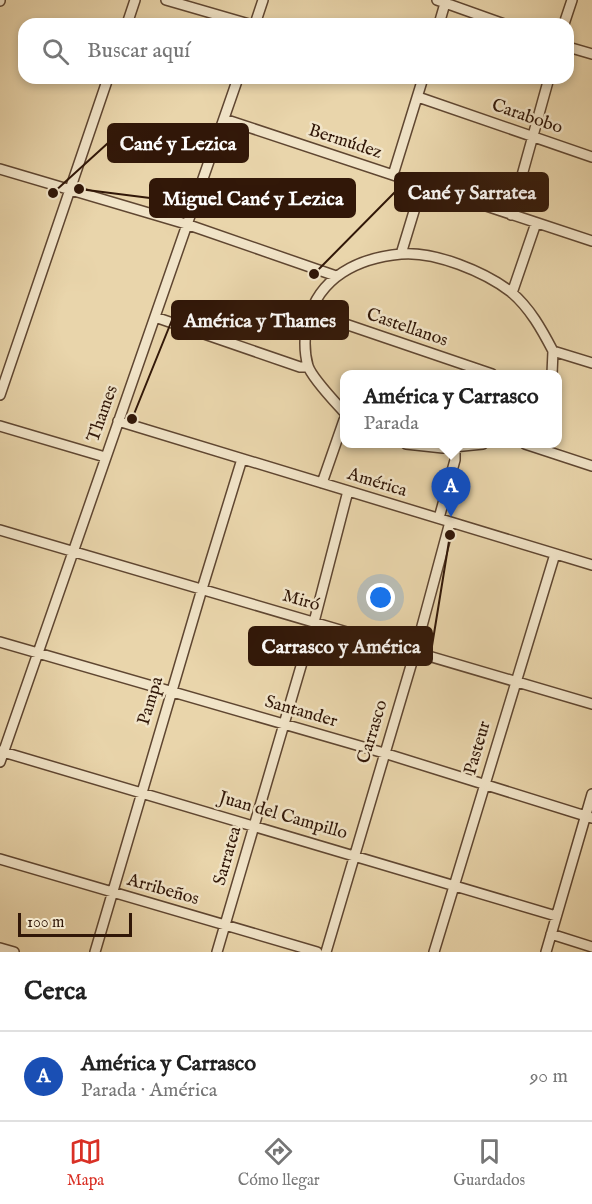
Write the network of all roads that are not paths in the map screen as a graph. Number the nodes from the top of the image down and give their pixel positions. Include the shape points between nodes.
1 (135, 0) edge
2 (166, 0) edge
3 (263, 0) edge
4 (572, 0) edge
5 (443, 1) edge
6 (129, 18) edge
7 (228, 18) edge
8 (257, 18) edge
9 (440, 18) edge
10 (488, 18) edge
11 (566, 18) edge
12 (574, 49) edge
13 (592, 54) edge
14 (106, 84) edge
15 (236, 84) edge
16 (421, 84) edge
17 (547, 84) edge
18 (418, 97) junction
19 (224, 119) junction
20 (534, 137) junction
21 (592, 157) edge
22 (0, 169) edge
23 (393, 175) junction
24 (422, 185) junction
25 (70, 190) junction
26 (511, 215) junction
27 (536, 223) junction
28 (186, 224) junction
29 (592, 241) edge
30 (401, 254) junction
31 (336, 276) junction
32 (512, 293) junction
33 (310, 312) junction
34 (155, 317) junction
35 (553, 351) junction
36 (592, 363) edge
37 (308, 367) junction
38 (478, 370) edge
39 (552, 370) edge
40 (1, 390) edge
41 (340, 406) edge
42 (118, 421) junction
43 (0, 426) edge
44 (340, 434) edge
45 (455, 448) edge
46 (537, 448) edge
47 (105, 457) junction
48 (242, 459) junction
49 (592, 466) edge
50 (322, 483) junction
51 (348, 491) junction
52 (439, 519) junction
53 (450, 522) junction
54 (0, 530) edge
55 (73, 551) junction
56 (555, 554) junction
57 (592, 565) edge
58 (202, 589) junction
59 (314, 622) junction
60 (0, 642) edge
61 (415, 652) junction
62 (38, 653) junction
63 (515, 681) junction
64 (171, 692) junction
65 (592, 704) edge
66 (284, 724) junction
67 (2, 751) edge
68 (384, 753) junction
69 (0, 762) edge
70 (484, 786) junction
71 (141, 792) junction
72 (592, 794) edge
73 (589, 817) edge
74 (254, 825) junction
75 (355, 855) junction
76 (0, 859) edge
77 (455, 885) junction
78 (111, 892) junction
79 (556, 916) junction
80 (225, 924) junction
81 (551, 934) junction
82 (592, 946) edge
83 (0, 948) edge
84 (14, 952) edge
85 (95, 952) edge
86 (217, 952) edge
87 (317, 952) edge
88 (326, 952) edge
89 (434, 952) edge
90 (546, 952) edge

1 - 6 street
2 - 7 street
3 - 8 street
4 - 11 street
5 - 9 street
5 - 10 street
12 - 13 street
14 - 25 street
15 - 19 street, Thames
16 - 18 street
17 - 20 street
18 - 20 street, Carabobo
18 - 23 street
19 - 23 street, Bermúdez
19 - 28 street, Thames
20 - 21 street, Carabobo
20 - 26 street
22 - 25 street
23 - 24 street, Bermúdez
24 - 26 street, Bermúdez
24 - 30 street
25 - 28 street
25 - 40 street
26 - 27 street, Bermúdez
27 - 29 street, Bermúdez
27 - 32 street
28 - 31 street
28 - 34 street, Thames
30 - 31 street via 372,260
30 - 32 street via 455,264
31 - 33 street
32 - 35 street via 532,315
33 - 37 street via 305,332
33 - 38 street, Castellanos
34 - 37 street
34 - 42 street, Thames
35 - 36 street
35 - 39 street
37 - 41 street
42 - 47 street, Thames
42 - 48 street, América
43 - 47 street
44 - 50 street
45 - 52 street
46 - 49 street
47 - 55 street, Thames
48 - 50 street, América
48 - 58 street, Pampa
50 - 51 street, América
51 - 52 street, América
51 - 59 street, Sarratea
52 - 53 street, América
53 - 56 street, América
53 - 61 street, Carrasco
54 - 55 street, Miró
55 - 58 street, Miró
55 - 62 street, Thames
56 - 57 street, América
56 - 63 street, Pasteur
58 - 59 street, Miró
58 - 64 street, Pampa
59 - 61 street, Miró
59 - 66 street, Sarratea
60 - 62 street, Santander
61 - 63 street, Miró
61 - 68 street, Carrasco
62 - 64 street, Santander
62 - 67 street, Thames
63 - 65 street, Miró
63 - 70 street, Pasteur
64 - 66 street, Santander
64 - 71 street, Pampa
66 - 68 street, Santander
66 - 74 street, Sarratea
67 - 69 street, Thames
67 - 71 street, Juan del Campillo
68 - 70 street, Santander
68 - 75 street, Carrasco
70 - 73 street, Santander
70 - 77 street, Pasteur
71 - 74 street, Juan del Campillo
71 - 78 street, Pampa
72 - 73 street
73 - 79 street
74 - 75 street, Juan del Campillo
74 - 80 street, Sarratea
75 - 77 street, Juan del Campillo
75 - 88 street, Carrasco
76 - 78 street, Arribeños
77 - 79 street, Juan del Campillo
77 - 89 street, Pasteur
78 - 80 street, Arribeños
78 - 85 street, Pampa
79 - 81 street
80 - 86 street, Sarratea
80 - 87 street, Arribeños
81 - 82 street
81 - 90 street
83 - 84 street

